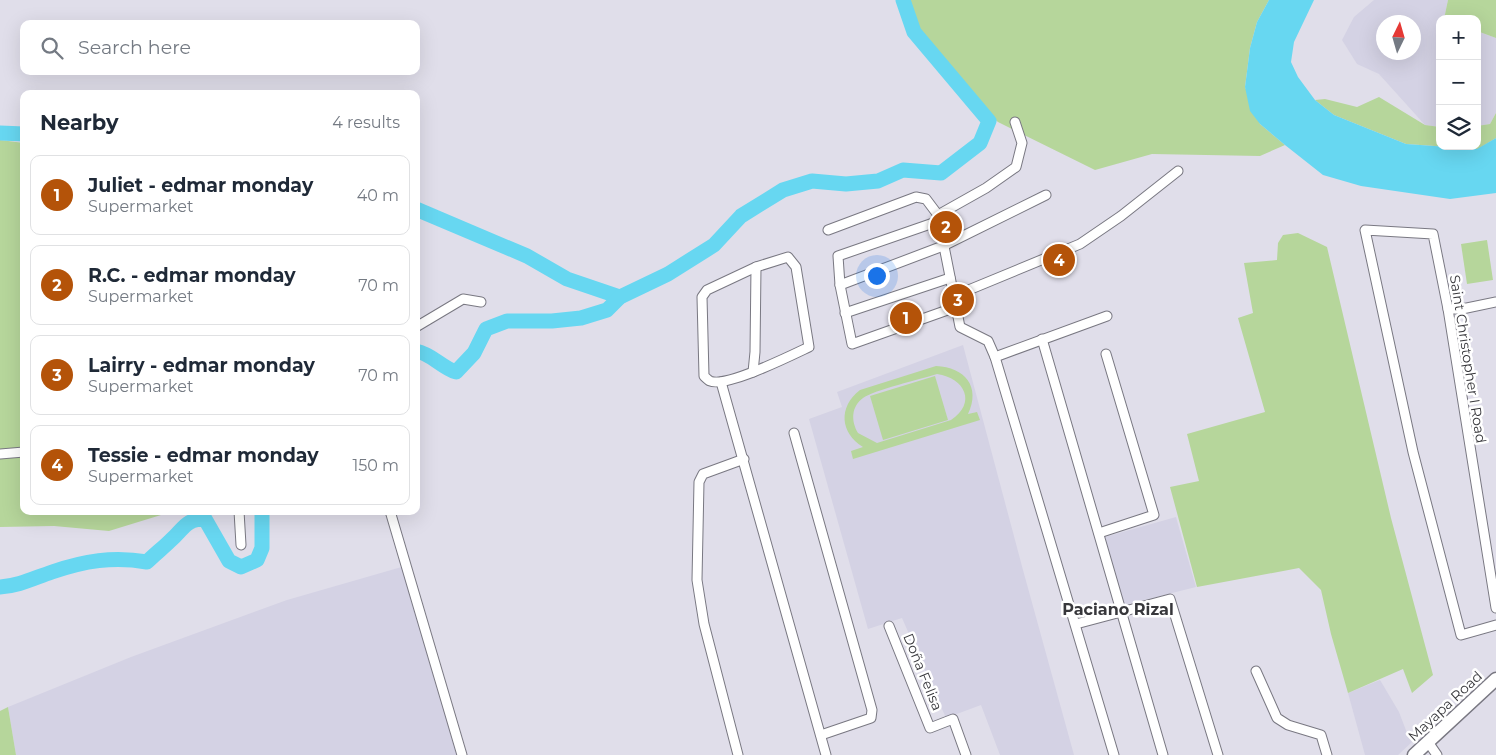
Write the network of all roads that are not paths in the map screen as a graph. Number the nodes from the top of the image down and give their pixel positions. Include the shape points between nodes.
1 (1015, 122) dead end
2 (1178, 171) dead end
3 (1046, 196) dead end
4 (938, 218) junction
5 (828, 230) dead end
6 (943, 246) junction
7 (756, 267) junction
8 (950, 278) junction
9 (840, 286) junction
10 (954, 296) junction
11 (481, 302) dead end
12 (1496, 302) edge
13 (956, 307) junction
14 (1448, 309) junction
15 (845, 313) junction
16 (1107, 316) dead end
17 (420, 325) edge
18 (1042, 339) junction
19 (1106, 354) dead end
20 (995, 357) junction
21 (753, 372) junction
22 (721, 382) junction
23 (794, 433) dead end
24 (20, 452) edge
25 (0, 454) edge
26 (744, 459) junction
27 (238, 515) edge
28 (391, 515) edge
29 (1099, 533) junction
30 (241, 545) dead end
31 (1496, 608) edge
32 (1121, 612) junction
33 (1076, 624) junction
34 (1496, 625) edge
35 (890, 626) dead end
36 (1256, 671) dead end
37 (1496, 679) edge
38 (822, 735) junction
39 (1428, 742) junction
40 (462, 755) edge
41 (738, 755) edge
42 (826, 755) edge
43 (966, 755) edge
44 (1114, 755) edge
45 (1162, 755) edge
46 (1218, 755) edge
47 (1327, 755) edge
48 (1414, 755) edge
49 (1437, 755) edge

1 - 4 street via 1022,143 1016,167
2 - 10 street via 1080,244
3 - 6 street
4 - 5 street via 926,199 916,197
4 - 6 street
4 - 9 street via 838,256
6 - 8 street
6 - 9 street
7 - 21 street
7 - 21 street via 788,257 796,267 809,347
7 - 22 street via 707,290 702,297 704,376
8 - 10 street
8 - 15 street
9 - 15 street
10 - 13 street
11 - 17 street via 462,299
12 - 14 street
13 - 15 street via 852,344
13 - 20 street via 960,327 988,341
14 - 31 street, Saint Christopher I Road
14 - 34 street, Saint Christopher I Road via 1433,234 1365,230 1414,452 1461,635
16 - 18 street
18 - 20 street
18 - 29 street
19 - 29 street via 1154,515
20 - 33 street
21 - 22 street
22 - 26 street
23 - 38 street via 872,710 871,718
24 - 25 street
26 - 38 street
26 - 41 street via 702,474 697,580 704,624
27 - 30 street
28 - 40 street
29 - 32 street
32 - 33 street
32 - 45 street
32 - 46 street via 1170,598
33 - 44 street
35 - 43 street, Doña Felisa via 930,728 953,719
36 - 47 street via 1277,718 1288,725 1321,735
37 - 39 main road, Mayapa Road
38 - 42 street
39 - 48 main road, Mayapa Road
39 - 49 street

